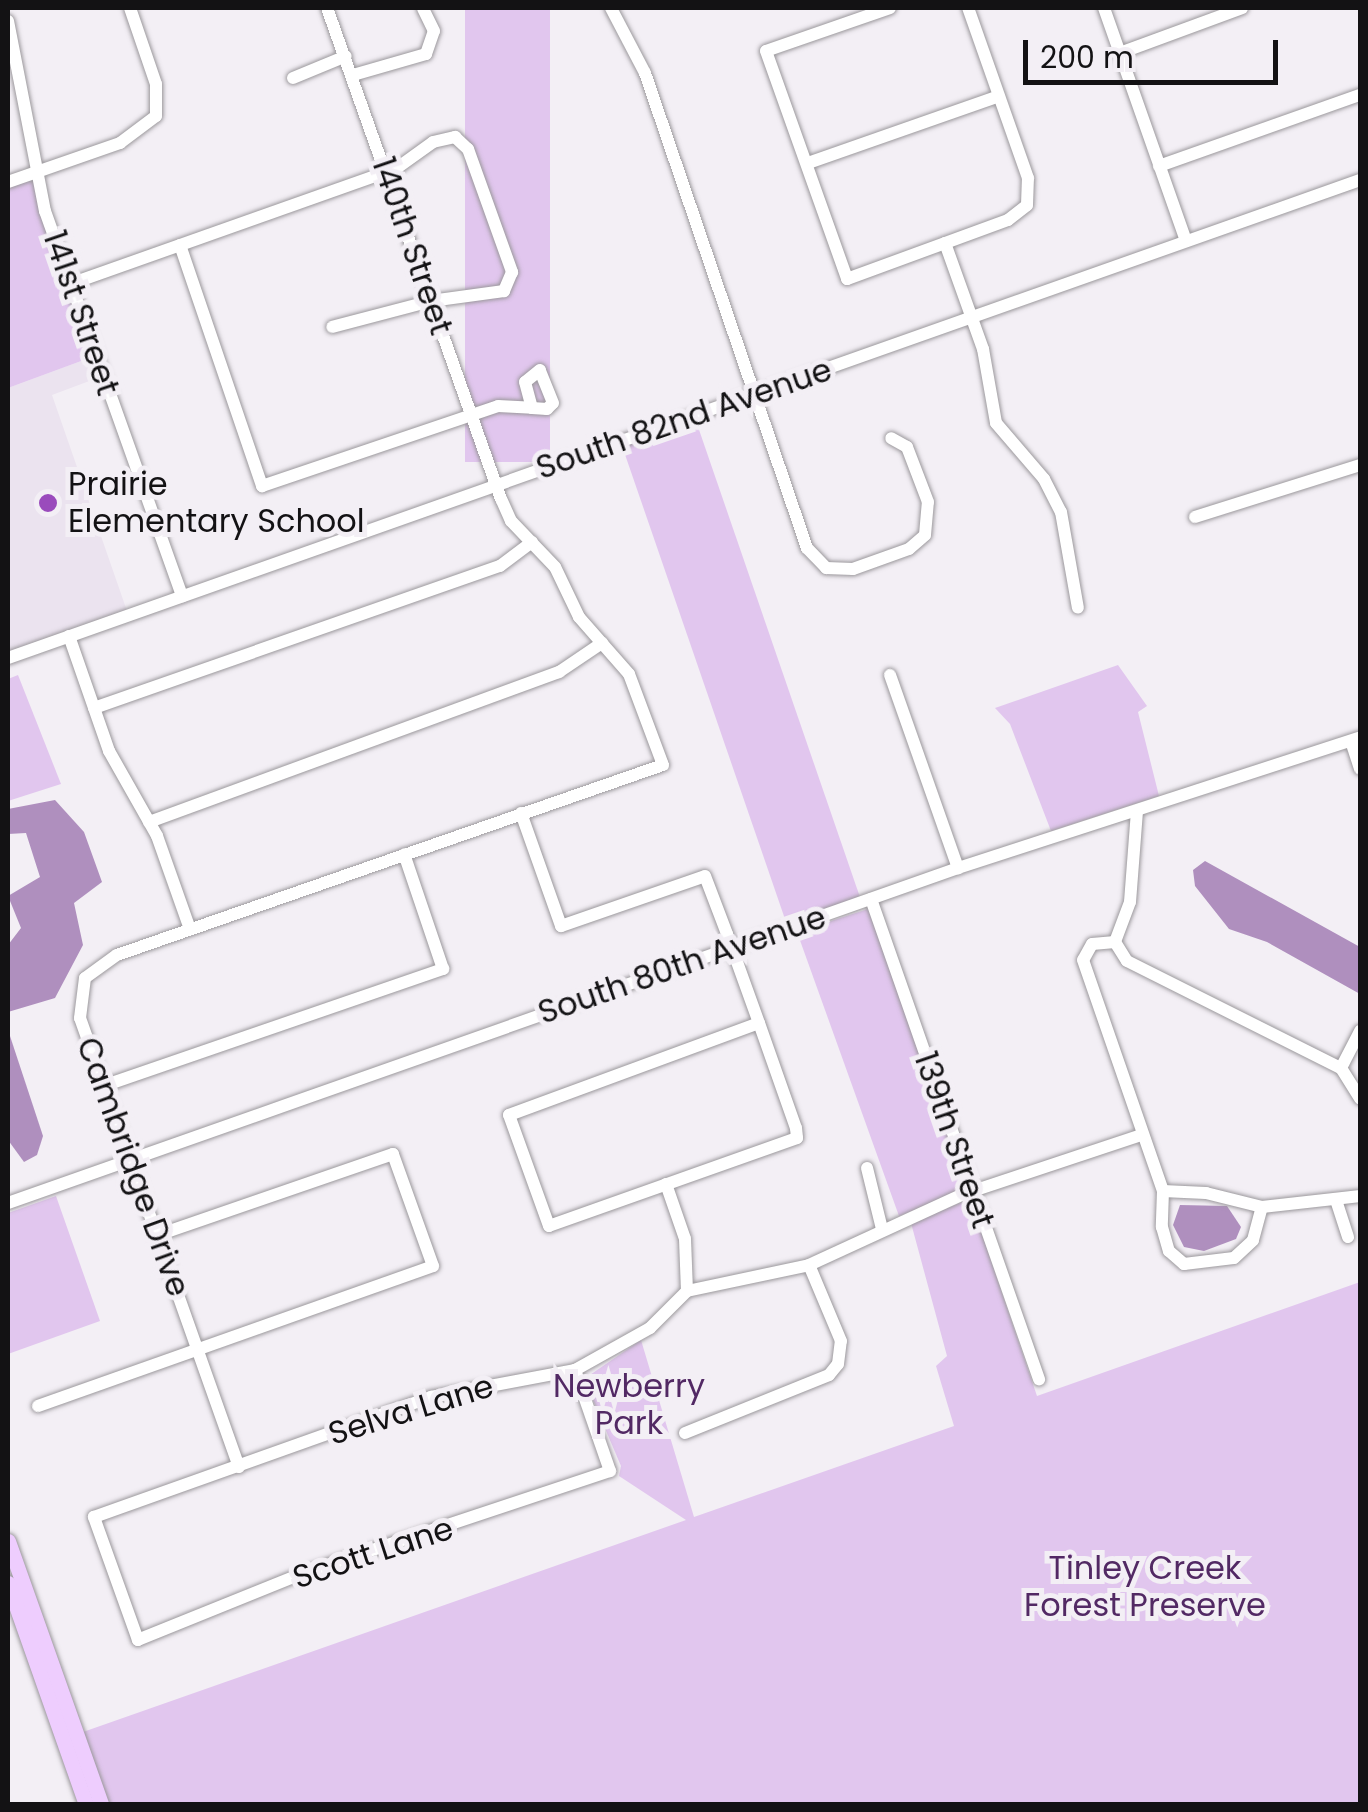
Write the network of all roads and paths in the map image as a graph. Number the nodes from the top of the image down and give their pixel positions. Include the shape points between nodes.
1 (130, 8) edge
2 (327, 8) edge
3 (423, 8) edge
4 (611, 8) edge
5 (890, 8) edge
6 (968, 8) edge
7 (1104, 8) edge
8 (1242, 8) edge
9 (8, 21) edge
10 (1120, 53) junction
11 (346, 56) junction
12 (353, 75) junction
13 (293, 78) dead end
14 (1360, 95) edge
15 (999, 96) junction
16 (808, 163) junction
17 (1159, 166) junction
18 (39, 171) junction
19 (386, 172) junction
20 (1360, 180) edge
21 (8, 182) edge
22 (1186, 242) junction
23 (944, 243) junction
24 (180, 245) junction
25 (72, 283) junction
26 (432, 300) junction
27 (971, 318) junction
28 (332, 327) dead end
29 (755, 393) junction
30 (532, 408) junction
31 (471, 414) junction
32 (891, 438) dead end
33 (1360, 466) edge
34 (496, 486) junction
35 (1196, 517) dead end
36 (532, 542) junction
37 (182, 596) junction
38 (1078, 608) dead end
39 (69, 636) junction
40 (602, 643) junction
41 (8, 658) edge
42 (890, 675) dead end
43 (94, 708) junction
44 (1356, 739) edge
45 (663, 764) joint
46 (1360, 769) edge
47 (1136, 811) junction
48 (521, 813) junction
49 (149, 822) junction
50 (404, 854) junction
51 (958, 868) junction
52 (871, 899) junction
53 (190, 929) junction
54 (1115, 942) junction
55 (732, 948) junction
56 (759, 1023) junction
57 (1360, 1031) edge
58 (1341, 1068) junction
59 (104, 1086) junction
60 (1360, 1099) edge
61 (1140, 1135) junction
62 (131, 1160) junction
63 (867, 1168) dead end
64 (666, 1184) junction
65 (1164, 1190) junction
66 (972, 1192) junction
67 (1360, 1196) edge
68 (1336, 1200) junction
69 (8, 1203) edge
70 (1262, 1207) junction
71 (882, 1229) junction
72 (158, 1235) junction
73 (1348, 1237) dead end
74 (810, 1265) junction
75 (687, 1291) junction
76 (198, 1349) junction
77 (575, 1370) junction
78 (1040, 1379) dead end
79 (38, 1406) dead end
80 (685, 1433) dead end
81 (239, 1467) junction
82 (8, 1541) edge
83 (12, 1588) edge
84 (138, 1640) joint
85 (86, 1804) edge
86 (101, 1804) edge

1 - 18 street via 156,84 156,116 120,143
2 - 11 street, 140th Street
3 - 12 street via 434,30 426,54
4 - 29 street via 645,74
5 - 16 street via 766,51
6 - 15 street
7 - 10 street
8 - 10 street
9 - 18 street, 141st Street
10 - 17 street
11 - 12 street, 140th Street
11 - 13 street
12 - 19 street, 140th Street
14 - 17 street
15 - 16 street
15 - 23 street via 1028,178 1024,210
16 - 23 street via 847,279
17 - 22 street
18 - 21 street
18 - 25 street, 141st Street via 45,210
19 - 24 street
19 - 26 street, 140th Street
19 - 26 street via 434,142 455,137 468,149 506,254 512,272 504,291
20 - 22 street, South 82nd Avenue
22 - 27 street, South 82nd Avenue
23 - 27 street
24 - 25 street
24 - 31 street via 262,486
25 - 37 street, 141st Street
26 - 28 street
26 - 31 street, 140th Street
27 - 29 street, South 82nd Avenue
27 - 38 street via 996,423 1044,480 1061,512
29 - 32 street via 807,548 832,570 909,549 928,528 928,502 907,446
29 - 34 street, South 82nd Avenue
30 - 30 street via 525,382 531,372 546,377 553,403
30 - 31 street via 498,406
31 - 34 street, 140th Street
33 - 35 street
34 - 36 street, 140th Street via 511,521
34 - 37 street, South 82nd Avenue
36 - 40 street, 140th Street
36 - 43 street via 500,566
37 - 39 street, South 82nd Avenue
39 - 41 street, South 82nd Avenue
39 - 43 street
40 - 45 street, 140th Street via 635,684
40 - 49 street via 559,672
42 - 51 street
43 - 49 street
44 - 46 street
44 - 47 street, South 80th Avenue
45 - 48 street, Cambridge Drive
47 - 51 street, South 80th Avenue
47 - 54 street via 1130,902
48 - 50 street, Cambridge Drive
48 - 55 street via 561,926 705,876
49 - 53 street
50 - 53 street, Cambridge Drive
50 - 59 street via 444,969
51 - 52 street, South 80th Avenue
52 - 55 street, South 80th Avenue
52 - 66 street, 139th Street
53 - 59 street, Cambridge Drive via 106,960 86,978 80,1018
54 - 58 street via 1127,961
54 - 61 street via 1092,944 1083,960
55 - 56 street
55 - 62 street, South 80th Avenue
56 - 64 street via 797,1138
56 - 64 street via 509,1115 549,1226
57 - 58 street
58 - 60 street
59 - 62 street, Cambridge Drive
61 - 65 street
61 - 66 street
62 - 69 street, South 80th Avenue
62 - 72 street, Cambridge Drive
63 - 71 street
64 - 75 street via 686,1239
65 - 70 street
65 - 70 street via 1162,1227 1169,1251 1184,1264 1234,1258 1253,1240
66 - 71 street
66 - 78 street, 139th Street
67 - 68 street
68 - 70 street
68 - 73 street
71 - 74 street
72 - 76 street, Cambridge Drive
72 - 76 street via 393,1154 432,1266
74 - 75 street
74 - 80 street via 841,1341 829,1376
75 - 77 street, Selva Lane via 650,1328
76 - 79 street
76 - 81 street, Cambridge Drive
77 - 81 street, Selva Lane via 432,1397
77 - 84 street, Scott Lane via 610,1471 302,1574
81 - 84 street, Selva Lane via 94,1518
82 - 83 main road
83 - 85 main road
83 - 86 main road

